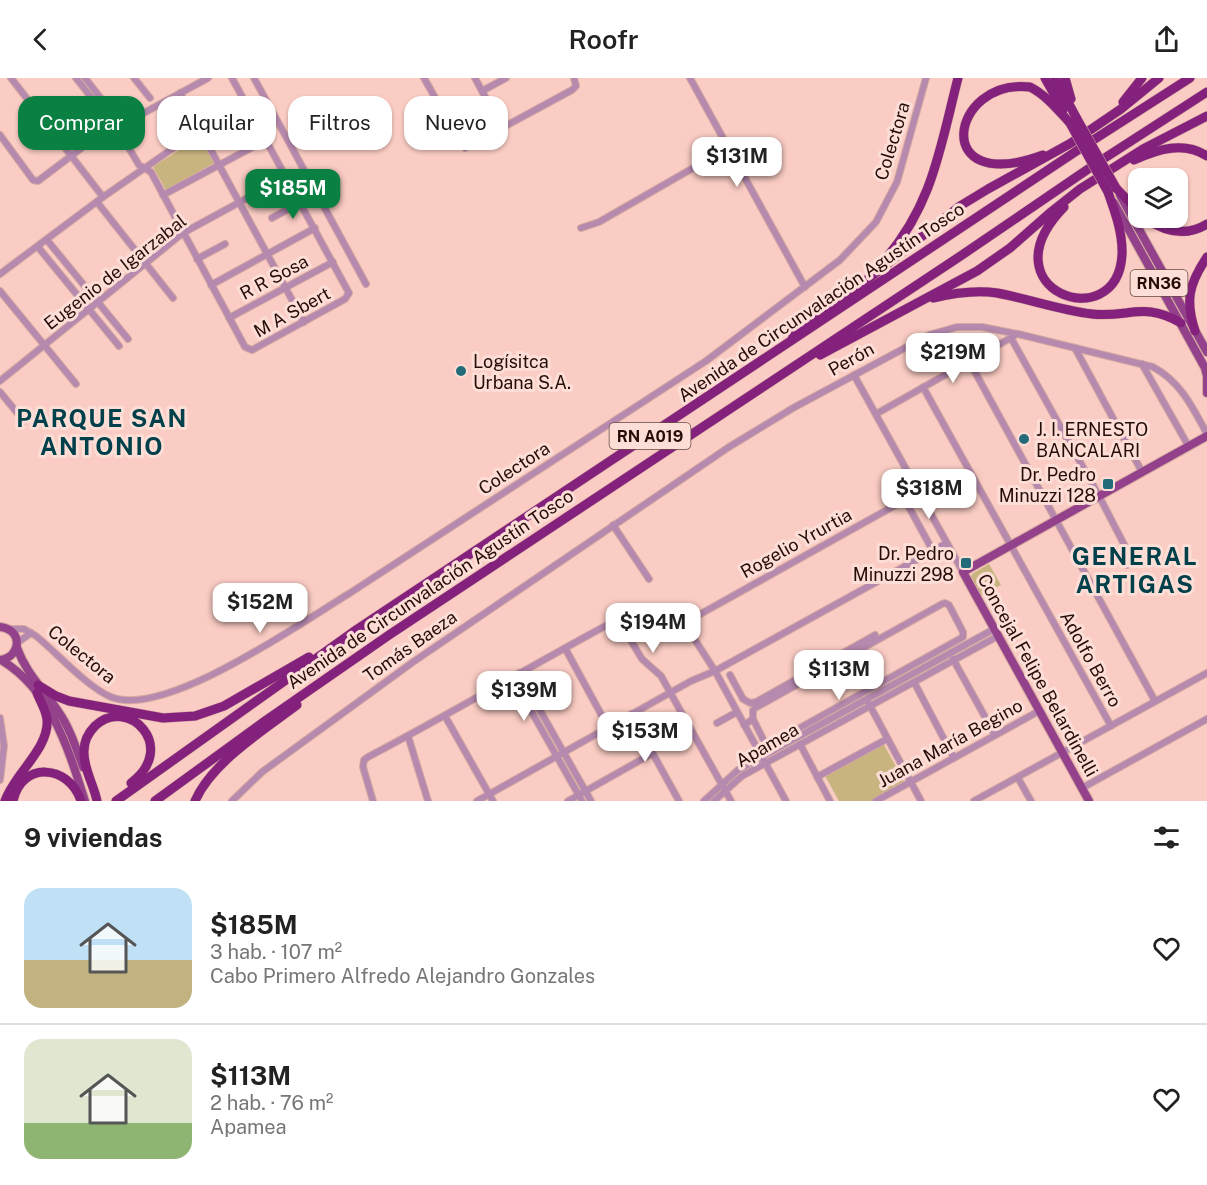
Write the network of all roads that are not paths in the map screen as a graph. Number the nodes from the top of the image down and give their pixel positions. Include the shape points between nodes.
1 (11, 78) edge
2 (76, 78) edge
3 (86, 78) edge
4 (134, 78) edge
5 (207, 78) edge
6 (232, 78) edge
7 (254, 78) edge
8 (424, 78) edge
9 (475, 78) edge
10 (506, 78) edge
11 (574, 78) edge
12 (690, 78) edge
13 (926, 78) edge
14 (958, 78) edge
15 (1046, 78) edge
16 (1055, 78) edge
17 (1065, 78) edge
18 (1142, 78) edge
19 (1159, 78) edge
20 (1190, 78) edge
21 (1000, 79) edge
22 (482, 91) junction
23 (1207, 92) edge
24 (180, 93) junction
25 (90, 96) edge
26 (99, 96) edge
27 (182, 96) edge
28 (242, 96) edge
29 (434, 96) edge
30 (485, 96) edge
31 (150, 98) dead end
32 (966, 105) dead end
33 (145, 112) edge
34 (1207, 116) edge
35 (1074, 121) junction
36 (508, 125) edge
37 (0, 135) edge
38 (1082, 136) junction
39 (728, 148) junction
40 (82, 150) edge
41 (130, 150) edge
42 (171, 150) edge
43 (211, 150) edge
44 (247, 150) edge
45 (271, 150) edge
46 (1207, 156) edge
47 (72, 157) junction
48 (219, 165) junction
49 (143, 169) junction
50 (1104, 174) junction
51 (286, 177) junction
52 (1112, 190) junction
53 (163, 195) junction
54 (103, 197) junction
55 (97, 202) junction
56 (239, 202) junction
57 (301, 202) junction
58 (1128, 204) edge
59 (272, 218) dead end
60 (1207, 224) edge
61 (315, 228) junction
62 (581, 228) dead end
63 (1164, 228) edge
64 (183, 233) junction
65 (47, 240) junction
66 (225, 244) dead end
67 (38, 247) junction
68 (267, 253) junction
69 (1207, 257) edge
70 (197, 259) junction
71 (333, 262) junction
72 (146, 265) junction
73 (0, 274) edge
74 (366, 284) dead end
75 (861, 284) junction
76 (211, 285) junction
77 (286, 287) junction
78 (805, 287) junction
79 (0, 291) edge
80 (173, 298) dead end
81 (98, 303) junction
82 (917, 303) junction
83 (89, 310) junction
84 (229, 318) junction
85 (304, 322) junction
86 (1181, 323) junction
87 (1195, 331) junction
88 (1018, 334) junction
89 (1011, 338) junction
90 (128, 339) dead end
91 (45, 346) junction
92 (119, 346) dead end
93 (1075, 348) junction
94 (1207, 352) edge
95 (969, 361) junction
96 (1142, 363) junction
97 (854, 375) junction
98 (1207, 376) edge
99 (777, 377) junction
100 (0, 381) edge
101 (1207, 382) edge
102 (76, 384) dead end
103 (923, 387) junction
104 (0, 392) edge
105 (1207, 393) edge
106 (693, 407) junction
107 (876, 414) junction
108 (24, 421) dead end
109 (1207, 435) edge
110 (1189, 447) junction
111 (1142, 472) junction
112 (919, 492) junction
113 (1099, 496) junction
114 (905, 500) junction
115 (1055, 521) junction
116 (613, 525) junction
117 (947, 543) junction
118 (1012, 545) junction
119 (933, 551) junction
120 (1127, 565) dead end
121 (963, 572) junction
122 (649, 579) dead end
123 (0, 627) edge
124 (10, 629) junction
125 (356, 630) junction
126 (996, 632) junction
127 (31, 633) junction
128 (389, 635) junction
129 (875, 635) dead end
130 (17, 646) junction
131 (565, 648) junction
132 (950, 653) junction
133 (1, 660) edge
134 (954, 660) junction
135 (715, 671) junction
136 (519, 673) junction
137 (1207, 673) edge
138 (730, 675) dead end
139 (512, 677) junction
140 (914, 682) junction
141 (37, 689) junction
142 (671, 693) junction
143 (743, 699) junction
144 (866, 699) junction
145 (1155, 701) junction
146 (733, 704) junction
147 (870, 706) junction
148 (1039, 711) junction
149 (737, 712) junction
150 (631, 714) junction
151 (445, 716) junction
152 (0, 718) edge
153 (753, 718) junction
154 (1207, 719) edge
155 (717, 723) dead end
156 (744, 725) junction
157 (1111, 726) junction
158 (608, 727) junction
159 (994, 735) junction
160 (408, 736) junction
161 (887, 738) junction
162 (800, 744) junction
163 (563, 752) junction
164 (1062, 752) junction
165 (652, 753) junction
166 (556, 756) junction
167 (954, 758) junction
168 (763, 760) junction
169 (817, 777) junction
170 (1018, 778) junction
171 (0, 780) edge
172 (911, 782) junction
173 (723, 787) junction
174 (1082, 788) junction
175 (585, 791) junction
176 (488, 793) junction
177 (580, 798) edge
178 (90, 799) edge
179 (977, 800) edge
180 (5, 801) edge
181 (13, 801) edge
182 (114, 801) edge
183 (155, 801) edge
184 (195, 801) edge
185 (232, 801) edge
186 (373, 801) edge
187 (428, 801) edge
188 (477, 801) edge
189 (493, 801) edge
190 (568, 801) edge
191 (591, 801) edge
192 (679, 801) edge
193 (704, 801) edge
194 (714, 801) edge
195 (731, 801) edge
196 (786, 801) edge
197 (830, 801) edge
198 (876, 801) edge
199 (921, 801) edge
200 (1030, 801) edge
201 (1089, 801) edge

1 - 47 street
2 - 25 street
3 - 26 street
4 - 31 street
5 - 24 street
6 - 28 street
7 - 74 street
8 - 29 street
9 - 22 street
10 - 22 street
11 - 36 street via 576,86 572,90
12 - 39 street
13 - 78 street, Colectora via 901,171 876,222 853,248
14 - 75 highway via 935,174 924,200 900,241
15 - 35 highway, RN36
16 - 35 highway, RN36
17 - 35 highway
18 - 38 highway via 1121,105
19 - 38 highway
20 - 106 highway, Avenida de Circunvalación Agustín Tosco / RN A019
21 - 35 highway via 1019,81 1037,91
22 - 30 street
23 - 99 highway, Avenida de Circunvalación Agustín Tosco / RN A019
24 - 27 street
24 - 33 street
32 - 38 highway via 963,123 968,140 978,153 993,160 1031,159
34 - 50 highway via 1143,148
35 - 52 highway, RN36, bridge
37 - 47 street via 33,180 39,181
38 - 75 highway via 960,206
39 - 62 street via 599,222
39 - 78 street
40 - 47 street
41 - 49 street
42 - 49 street
43 - 48 street
44 - 48 street
45 - 51 street
46 - 50 highway via 1192,149 1166,148
47 - 54 street
48 - 53 street
48 - 56 street
49 - 53 street via 151,172
49 - 54 street
50 - 52 highway via 1057,214 1041,241 1041,274 1064,295 1090,297 1108,288 1116,277 1122,244
50 - 82 highway via 1064,201 996,259
51 - 56 street, Eugenio de Igarzabal
51 - 57 street
52 - 58 highway
52 - 86 main road, RN36
52 - 87 main road, RN36
53 - 64 street
54 - 55 street
55 - 65 street
55 - 72 street
56 - 64 street, Eugenio de Igarzabal
56 - 68 street
57 - 59 street
57 - 61 street
60 - 63 highway via 1193,231
61 - 68 street
61 - 71 street
64 - 70 street
64 - 72 street, Eugenio de Igarzabal
65 - 67 street
65 - 81 street
66 - 70 street
67 - 73 street
67 - 83 street
68 - 76 street
68 - 77 street
69 - 87 highway via 1190,291
70 - 76 street
71 - 77 street, R R Sosa
71 - 85 street, M A Sbert via 349,296
72 - 80 street
72 - 81 street, Eugenio de Igarzabal
75 - 106 highway
76 - 84 street
77 - 84 street, R R Sosa
77 - 85 street
78 - 127 street, Colectora via 706,361 350,593 211,676 154,697 118,699 101,692
79 - 91 street
81 - 83 street, Eugenio de Igarzabal
81 - 90 street
82 - 86 highway via 947,295 995,293 1072,312 1113,315 1148,310
82 - 99 highway
83 - 91 street, Eugenio de Igarzabal
83 - 92 street
84 - 85 street, M A Sbert via 249,350
86 - 98 main road, RN36
87 - 94 main road, RN36
88 - 89 street
88 - 93 street, Perón
88 - 97 street, Perón via 970,326 941,330
89 - 95 street
89 - 113 street
91 - 100 street, Eugenio de Igarzabal
91 - 102 street
93 - 96 street, Perón
93 - 111 street
95 - 103 street
95 - 115 street
96 - 109 street, Perón via 1162,372 1179,387
96 - 110 street
97 - 107 street, Concejal Felipe Belardinelli
97 - 116 street, Perón via 744,438
98 - 101 main road, RN36
99 - 128 highway, Avenida de Circunvalación Agustín Tosco / RN A019
101 - 105 main road, RN36
103 - 107 street
103 - 118 street, Adolfo Berro
104 - 108 street
106 - 125 highway, Avenida de Circunvalación Agustín Tosco / RN A019
107 - 112 street, Concejal Felipe Belardinelli
109 - 110 main road
110 - 111 main road
111 - 113 main road
112 - 114 street, Rogelio Yrurtia
112 - 117 street, Concejal Felipe Belardinelli
113 - 115 main road
113 - 120 street via 1129,554
114 - 119 street
114 - 135 street, Rogelio Yrurtia via 688,621 688,629
115 - 118 main road
115 - 145 street
116 - 122 street
116 - 185 street, Tomás Baeza via 413,662 262,772
117 - 119 street
117 - 121 street, Concejal Felipe Belardinelli
118 - 121 main road
118 - 157 street, Adolfo Berro
119 - 135 street
121 - 126 main road, Concejal Felipe Belardinelli
123 - 124 main road
124 - 127 street
124 - 130 main road via 17,638
125 - 141 highway via 224,706 195,716 163,718 69,701
125 - 182 highway, Avenida de Circunvalación Agustín Tosco / RN A019
126 - 132 street, Apamea
126 - 134 street, Apamea
126 - 148 main road, Concejal Felipe Belardinelli
127 - 130 street, Colectora
128 - 183 highway, Avenida de Circunvalación Agustín Tosco / RN A019
128 - 184 highway via 230,758 205,783
129 - 143 street via 756,702
130 - 133 main road via 11,657
130 - 141 main road
131 - 136 street
131 - 142 street via 615,623
131 - 158 street
132 - 134 street
132 - 144 street, Apamea
133 - 141 main road
134 - 140 street, Apamea
134 - 159 street
135 - 142 street
135 - 146 street
136 - 139 street
136 - 163 street
137 - 145 street
138 - 143 street
139 - 151 street
139 - 166 street
140 - 147 street, Apamea
140 - 167 street
141 - 178 main road via 65,723
141 - 180 highway via 46,714 45,732
142 - 150 street
142 - 173 street
143 - 146 street
144 - 147 street
144 - 168 street, Apamea
145 - 157 street
146 - 149 street
147 - 161 street
147 - 162 street, Apamea
148 - 159 street, Juana María Begino
148 - 164 main road, Concejal Felipe Belardinelli
149 - 155 street
149 - 156 street
150 - 158 street
150 - 165 street
151 - 160 street
151 - 176 street
152 - 171 street via 4,746
153 - 153 street via 755,708 942,604 949,605 963,632 963,638 771,744 765,742
153 - 156 street
154 - 174 street
156 - 168 street
157 - 164 street
158 - 163 street
159 - 167 street, Juana María Begino
160 - 186 street via 364,760
160 - 187 street
161 - 169 street
161 - 172 street
162 - 168 street, Apamea
162 - 169 street
163 - 166 street
163 - 175 street
164 - 170 street
164 - 174 main road, Concejal Felipe Belardinelli
165 - 175 street
165 - 192 street
166 - 176 street
166 - 177 street
167 - 172 street, Juana María Begino
168 - 173 street, Apamea
168 - 196 street
169 - 197 street
170 - 179 street
170 - 200 street
172 - 198 street, Juana María Begino
172 - 199 street
173 - 193 street, Apamea
173 - 194 street, Apamea
173 - 195 street
174 - 201 main road, Concejal Felipe Belardinelli
175 - 177 street
175 - 191 street
176 - 188 street
176 - 189 street
177 - 190 street
178 - 181 highway via 61,775 50,772 25,779
178 - 182 highway via 84,756 87,738 95,726 119,717 140,725 151,747 150,759 140,776

